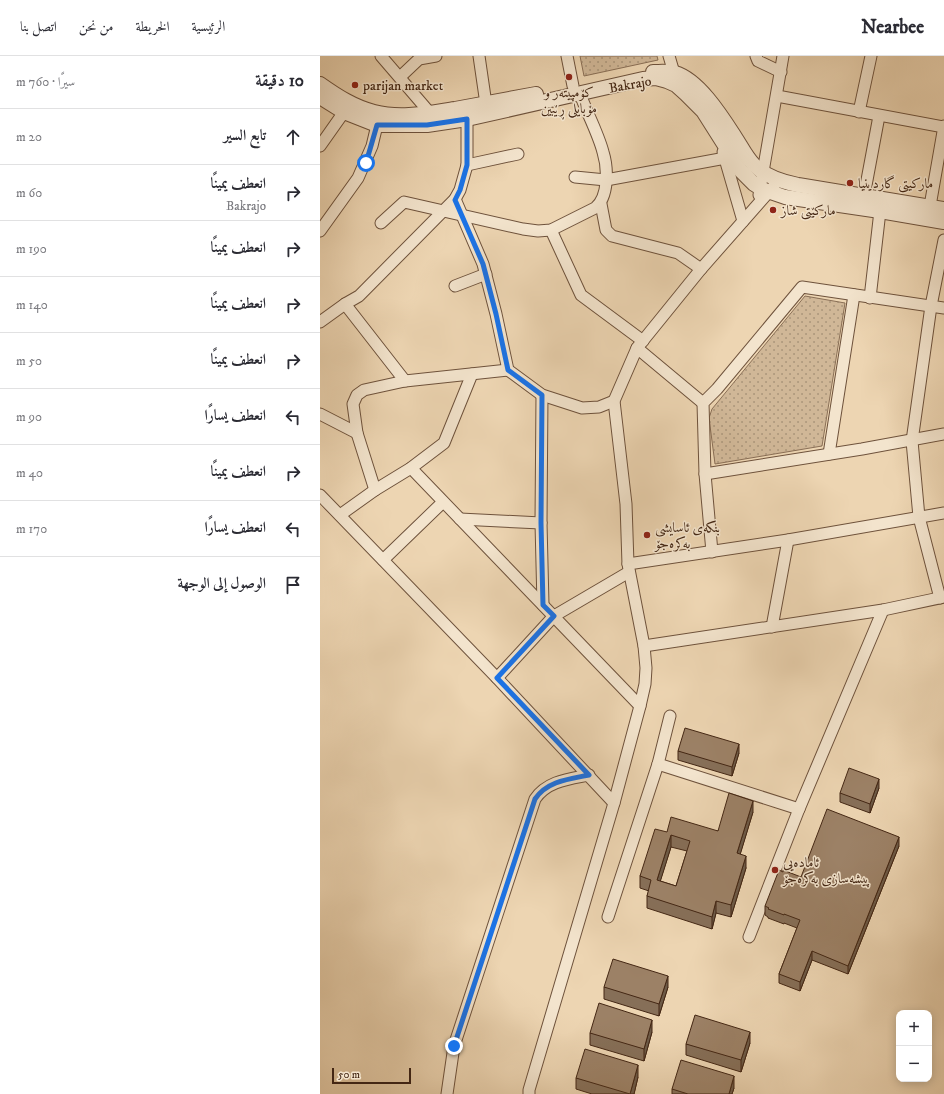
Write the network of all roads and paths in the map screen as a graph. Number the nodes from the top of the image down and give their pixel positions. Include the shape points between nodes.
1 (436, 56) edge
2 (479, 56) edge
3 (567, 56) edge
4 (669, 56) edge
5 (756, 56) edge
6 (783, 56) edge
7 (871, 56) edge
8 (384, 58) edge
9 (780, 72) junction
10 (674, 73) junction
11 (400, 77) junction
12 (320, 84) edge
13 (576, 90) junction
14 (777, 96) junction
15 (320, 97) edge
16 (486, 104) junction
17 (344, 112) junction
18 (859, 112) junction
19 (430, 113) junction
20 (880, 116) junction
21 (467, 119) junction
22 (377, 125) junction
23 (944, 127) edge
24 (320, 146) edge
25 (518, 154) dead end
26 (728, 158) junction
27 (467, 165) junction
28 (763, 172) junction
29 (575, 177) dead end
30 (606, 180) junction
31 (779, 180) junction
32 (764, 190) junction
33 (864, 196) junction
34 (455, 200) junction
35 (601, 204) junction
36 (937, 208) edge
37 (444, 211) junction
38 (880, 211) junction
39 (462, 214) junction
40 (743, 221) junction
41 (944, 222) edge
42 (381, 223) dead end
43 (551, 230) junction
44 (320, 231) edge
45 (944, 240) edge
46 (701, 269) junction
47 (486, 274) junction
48 (455, 286) dead end
49 (854, 295) junction
50 (870, 298) junction
51 (344, 304) junction
52 (931, 306) junction
53 (944, 308) edge
54 (320, 322) edge
55 (640, 345) junction
56 (508, 370) junction
57 (472, 374) junction
58 (405, 381) junction
59 (542, 395) junction
60 (614, 400) junction
61 (703, 403) junction
62 (320, 414) edge
63 (357, 434) junction
64 (944, 434) edge
65 (912, 441) junction
66 (829, 454) junction
67 (411, 468) junction
68 (705, 474) junction
69 (375, 490) junction
70 (320, 495) edge
71 (443, 502) junction
72 (944, 513) edge
73 (340, 515) junction
74 (919, 517) junction
75 (460, 519) junction
76 (541, 523) junction
77 (788, 540) junction
78 (712, 552) junction
79 (383, 560) junction
80 (629, 568) junction
81 (942, 598) edge
82 (543, 605) junction
83 (883, 610) junction
84 (554, 616) junction
85 (772, 627) junction
86 (644, 646) junction
87 (497, 678) junction
88 (640, 706) junction
89 (670, 716) dead end
90 (658, 764) junction
91 (589, 775) junction
92 (614, 803) junction
93 (799, 809) junction
94 (608, 917) dead end
95 (749, 937) dead end
96 (447, 1094) edge
97 (529, 1094) edge

1 - 11 street via 419,59
2 - 16 street
3 - 13 street
4 - 10 street
5 - 9 street via 758,61
6 - 9 street
7 - 18 street
8 - 11 street
9 - 14 street
10 - 13 street, Bakrajo via 635,74
10 - 28 street via 700,91 749,159
11 - 19 street
12 - 19 street, Bakrajo via 359,108 373,112 388,115
13 - 16 street, Bakrajo
13 - 21 street, Bakrajo
13 - 26 street, Bakrajo via 643,79 656,78 667,81 703,111
13 - 30 street via 603,153
14 - 18 street
14 - 28 street
15 - 17 street, Bakrajo
16 - 19 street, Bakrajo
17 - 22 street, Bakrajo
17 - 24 street
18 - 20 street
20 - 23 street
20 - 33 street
21 - 22 street, Bakrajo via 427,125
21 - 27 street
22 - 44 street via 370,151 358,178
23 - 36 street
25 - 27 street
26 - 30 street
26 - 32 street, Bakrajo via 747,178
26 - 40 street
27 - 34 street
28 - 31 street
28 - 32 street
29 - 30 street
30 - 35 street
31 - 32 street
31 - 33 street
32 - 38 street, Bakrajo via 785,197
32 - 40 street via 758,204
33 - 36 street
34 - 37 street
34 - 39 street
35 - 43 street
35 - 46 street via 606,230 612,236 678,253
37 - 39 street
37 - 42 street via 404,202
37 - 51 street via 359,296
38 - 41 street, Bakrajo
38 - 50 street
39 - 43 street via 530,231
39 - 47 street
40 - 46 street
43 - 55 street via 581,295
45 - 52 street
46 - 55 street
47 - 48 street
47 - 56 street
49 - 50 street
49 - 61 street via 802,287
49 - 66 street
50 - 52 street
51 - 54 street
51 - 58 street
52 - 53 street
52 - 65 street
55 - 60 street
55 - 61 street
56 - 57 street
56 - 59 street
57 - 58 street
57 - 67 street via 444,443
58 - 63 street via 364,390 357,395 353,404
59 - 60 street via 582,408 600,407
59 - 76 street
60 - 80 street via 626,504
61 - 68 street
62 - 63 street
63 - 69 street
64 - 65 street
65 - 66 street
65 - 74 street
66 - 68 street
67 - 69 street
67 - 71 street
68 - 78 street
69 - 73 street
70 - 73 street
71 - 75 street
71 - 79 street
72 - 74 street
73 - 79 street
74 - 77 street
74 - 81 street
75 - 76 street
75 - 82 street
76 - 82 street
77 - 78 street
77 - 85 street
78 - 80 street
79 - 87 street
80 - 84 street
80 - 86 street
81 - 83 street
82 - 84 street
83 - 85 street
83 - 93 street
84 - 87 street
84 - 88 street
85 - 86 street
86 - 88 street via 645,684
87 - 91 street
88 - 92 street
89 - 90 street
90 - 93 street
90 - 94 street
91 - 92 street
91 - 96 street via 552,784 544,788 535,799 454,1046
92 - 97 street via 528,1090
93 - 95 street

